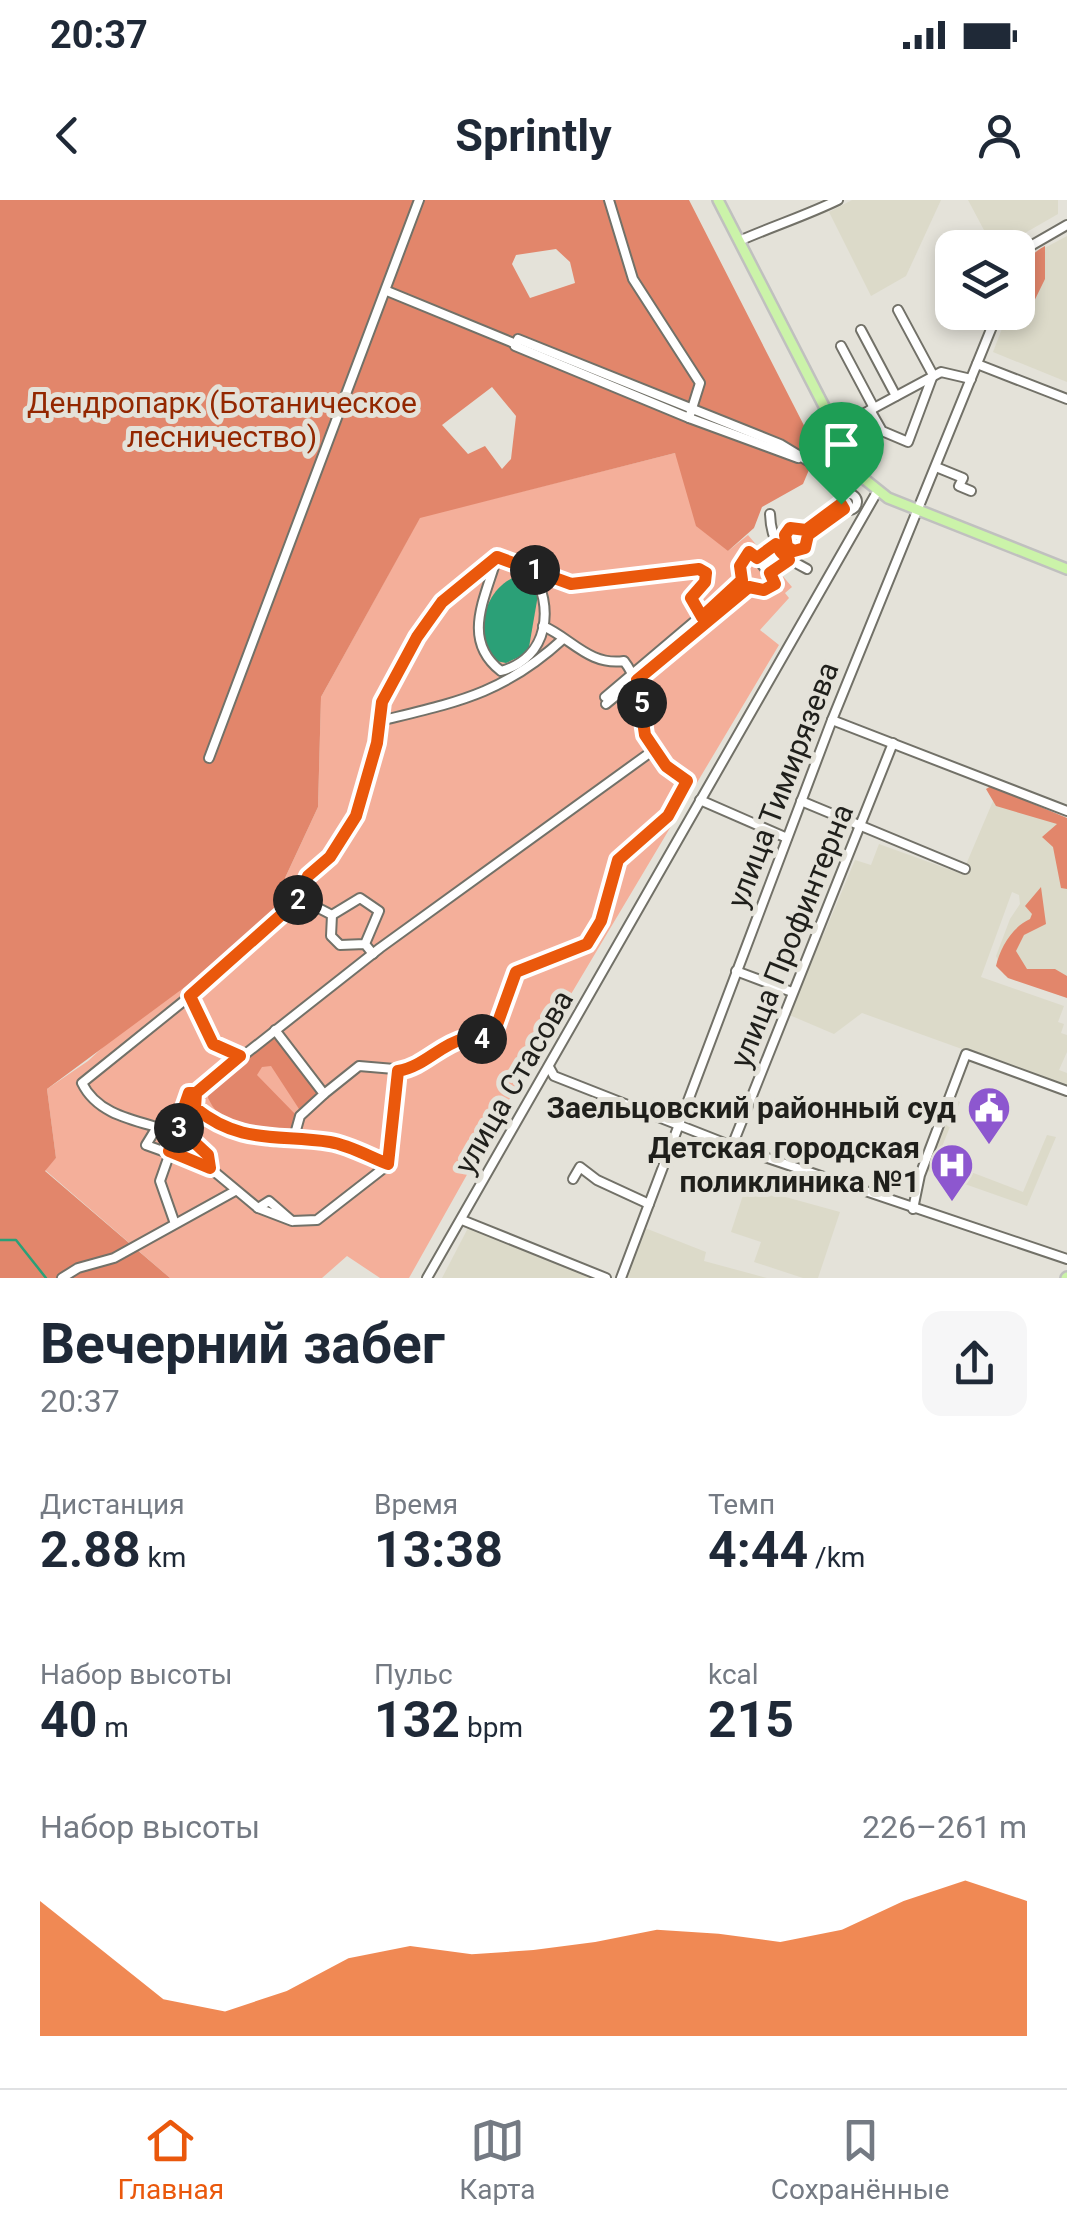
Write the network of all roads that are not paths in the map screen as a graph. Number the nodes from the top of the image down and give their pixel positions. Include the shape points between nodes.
1 (419, 200) edge
2 (609, 200) edge
3 (718, 200) edge
4 (838, 200) edge
5 (1067, 226) edge
6 (739, 241) junction
7 (1035, 244) edge
8 (387, 291) junction
9 (898, 310) dead end
10 (861, 330) dead end
11 (991, 330) edge
12 (841, 346) dead end
13 (977, 364) junction
14 (934, 375) junction
15 (971, 379) junction
16 (896, 396) junction
17 (1067, 399) edge
18 (872, 409) junction
19 (691, 414) junction
20 (835, 428) junction
21 (813, 464) dead end
22 (936, 467) junction
23 (970, 491) dead end
24 (877, 492) junction
25 (859, 504) dead end
26 (918, 510) junction
27 (770, 514) dead end
28 (807, 533) junction
29 (770, 550) junction
30 (497, 557) junction
31 (789, 560) junction
32 (531, 568) junction
33 (806, 569) dead end
34 (1067, 569) edge
35 (772, 572) junction
36 (746, 584) junction
37 (702, 617) junction
38 (542, 626) junction
39 (563, 639) junction
40 (501, 671) junction
41 (635, 676) junction
42 (506, 684) junction
43 (606, 700) dead end
44 (832, 720) junction
45 (380, 721) junction
46 (893, 744) junction
47 (655, 749) junction
48 (209, 758) dead end
49 (700, 800) junction
50 (801, 801) junction
51 (1067, 811) edge
52 (862, 826) junction
53 (788, 838) junction
54 (965, 869) dead end
55 (299, 898) junction
56 (332, 915) junction
57 (365, 944) junction
58 (373, 954) junction
59 (736, 971) junction
60 (792, 992) junction
61 (190, 996) junction
62 (276, 1030) junction
63 (240, 1056) junction
64 (549, 1067) junction
65 (398, 1071) junction
66 (1067, 1091) edge
67 (196, 1093) junction
68 (324, 1094) junction
69 (678, 1126) junction
70 (179, 1128) junction
71 (292, 1141) junction
72 (732, 1146) junction
73 (169, 1151) junction
74 (388, 1164) junction
75 (210, 1168) junction
76 (573, 1179) dead end
77 (235, 1190) junction
78 (648, 1204) junction
79 (913, 1209) junction
80 (462, 1220) junction
81 (174, 1221) junction
82 (1067, 1260) edge
83 (62, 1278) edge
84 (427, 1278) edge
85 (606, 1278) edge
86 (621, 1278) edge

1 - 8 street
2 - 19 street via 634,279 700,383
3 - 6 main road
4 - 6 street
5 - 7 street
6 - 20 main road
8 - 19 street
8 - 48 street
9 - 14 street
10 - 16 street
11 - 13 street, улица Тимирязева
12 - 18 street
13 - 15 street, улица Тимирязева
13 - 17 street
14 - 15 street
14 - 16 street
14 - 18 street via 908,442 882,431
15 - 22 street, улица Тимирязева
16 - 18 street
18 - 20 street
19 - 21 street via 780,444
20 - 24 main road
22 - 23 street via 963,478 959,486
22 - 26 street, улица Тимирязева
24 - 26 main road
24 - 49 street, улица Стасова
25 - 28 street via 851,510 844,498
26 - 34 main road
26 - 44 street, улица Тимирязева
27 - 29 street
28 - 29 street via 798,527 787,531
28 - 29 street via 802,550
29 - 31 street
29 - 35 street
29 - 36 street via 742,559
30 - 32 street
30 - 40 street via 478,640 484,658
30 - 45 street via 442,602 382,702
31 - 33 street
31 - 35 street
32 - 37 street via 571,584 699,569 705,582 691,598
32 - 38 street via 546,596
35 - 36 street via 771,587
36 - 37 street
36 - 41 street
37 - 41 street
38 - 39 street
38 - 40 street via 526,660
39 - 41 street via 574,650 624,661
39 - 42 street
40 - 42 street
41 - 43 street
41 - 47 street via 645,735
42 - 45 street
44 - 46 street
44 - 50 street, улица Тимирязева
45 - 55 street via 356,816 330,857 308,876
46 - 51 street
46 - 52 street, улица Профинтерна
47 - 58 street
47 - 65 street via 687,781 668,816 618,860 601,921 587,944 516,972 494,1033 461,1040
49 - 53 street
49 - 64 street, улица Стасова
50 - 52 street
50 - 53 street, улица Тимирязева
52 - 54 street
52 - 60 street, улица Профинтерна
53 - 59 street, улица Тимирязева
55 - 56 street
55 - 61 street
56 - 57 street via 333,942
56 - 57 street via 360,898 375,905 377,923
57 - 58 street
58 - 62 street
59 - 60 street
59 - 69 street, улица Тимирязева
60 - 72 street, улица Профинтерна
61 - 63 street via 213,1044
61 - 73 street via 82,1083 90,1100 158,1127 146,1145
62 - 63 street
62 - 68 street
63 - 67 street
64 - 69 street via 568,1083
64 - 80 street, улица Стасова
65 - 68 street via 360,1066
65 - 74 street
66 - 79 street via 966,1054
67 - 70 street via 189,1093
67 - 71 street via 195,1108 210,1120 253,1137
68 - 71 street via 300,1116
69 - 72 street
69 - 78 street, улица Тимирязева
70 - 73 street
70 - 75 street via 208,1155
71 - 74 street via 332,1142
72 - 79 street
73 - 75 street
73 - 81 street via 160,1181
74 - 77 street via 318,1220 292,1221 269,1201 258,1208
75 - 77 street
76 - 78 street via 580,1167
77 - 81 street
78 - 86 street, улица Тимирязева
79 - 82 street
80 - 84 street, улица Стасова
80 - 85 street
81 - 83 street via 114,1258

